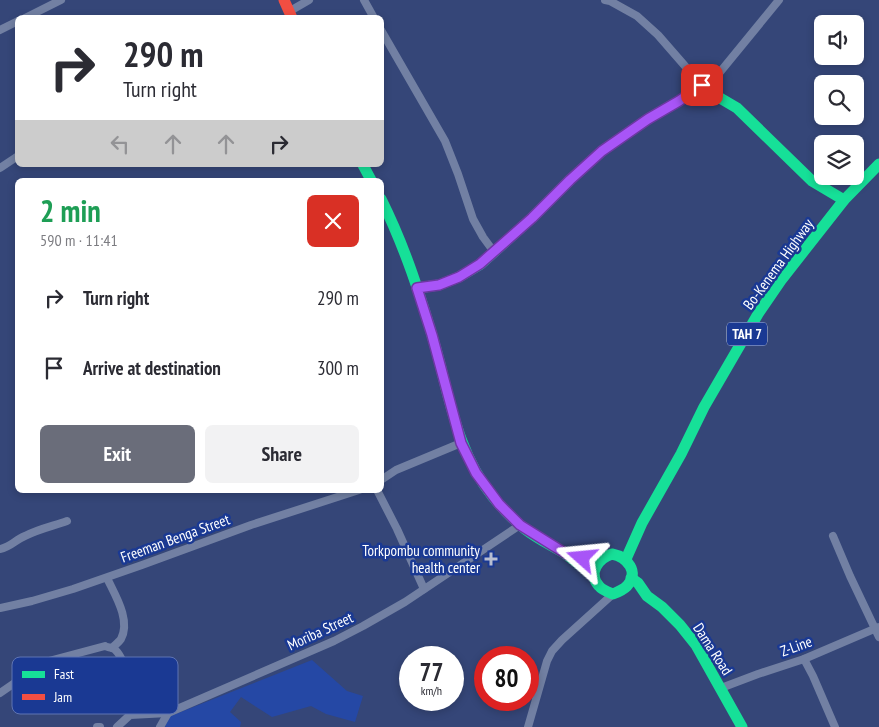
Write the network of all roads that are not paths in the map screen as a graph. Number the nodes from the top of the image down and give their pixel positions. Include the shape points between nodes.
1 (61, 0) edge
2 (284, 0) edge
3 (309, 0) edge
4 (364, 0) edge
5 (605, 0) edge
6 (779, 0) edge
7 (291, 14) edge
8 (31, 15) edge
9 (372, 15) edge
10 (15, 22) edge
11 (0, 30) edge
12 (384, 35) edge
13 (705, 86) junction
14 (15, 158) edge
15 (879, 164) edge
16 (0, 168) edge
17 (844, 200) junction
18 (384, 206) edge
19 (494, 252) junction
20 (417, 288) junction
21 (461, 443) junction
22 (384, 478) edge
23 (350, 493) edge
24 (379, 493) edge
25 (67, 521) dead end
26 (520, 525) junction
27 (833, 536) dead end
28 (0, 549) edge
29 (568, 555) junction
30 (621, 557) junction
31 (598, 561) junction
32 (594, 576) junction
33 (107, 578) junction
34 (631, 578) junction
35 (424, 590) junction
36 (617, 592) junction
37 (647, 596) junction
38 (0, 608) edge
39 (877, 628) edge
40 (879, 638) edge
41 (112, 648) junction
42 (64, 657) edge
43 (120, 657) edge
44 (804, 659) junction
45 (12, 685) edge
46 (721, 688) junction
47 (0, 693) edge
48 (178, 709) edge
49 (149, 714) edge
50 (167, 714) edge
51 (117, 727) edge
52 (160, 727) edge
53 (528, 727) edge
54 (742, 727) edge
55 (835, 727) edge

1 - 8 street
2 - 7 main road
3 - 7 street
4 - 9 street
5 - 13 street via 637,16
6 - 13 street
10 - 11 street
12 - 19 street via 445,141 473,219
13 - 17 main road via 737,108 812,181
13 - 19 main road via 648,119 602,151
14 - 16 street
15 - 17 main road, Bo-Kenema Highway / TAH 7
17 - 30 main road, Bo-Kenema Highway / TAH 7 via 758,314
18 - 20 main road
19 - 20 main road via 459,277 439,285
20 - 21 main road
21 - 22 street
21 - 26 main road via 486,488
23 - 33 street, Freeman Benga Street via 236,530
24 - 35 street
25 - 28 street via 37,530 19,538 8,548
26 - 29 main road
26 - 35 street, Moriba Street
27 - 39 street
29 - 31 main road
29 - 32 main road
30 - 31 main road via 606,555
30 - 34 main road via 631,568
31 - 32 main road
32 - 36 main road via 602,589
33 - 38 street, Freeman Benga Street
33 - 41 street via 124,616 121,640
34 - 36 main road via 626,587
34 - 37 main road, Dama Road
35 - 48 street, Moriba Street via 334,641
36 - 37 main road
36 - 53 street via 552,651
37 - 46 main road, Dama Road via 680,625 696,645
39 - 40 street
39 - 44 street, Z-Line
41 - 42 street via 105,646
41 - 43 street
44 - 46 street, Z-Line
44 - 55 street
45 - 47 street
46 - 54 main road, Dama Road
49 - 51 street, Moriba Street via 130,715
50 - 52 street

